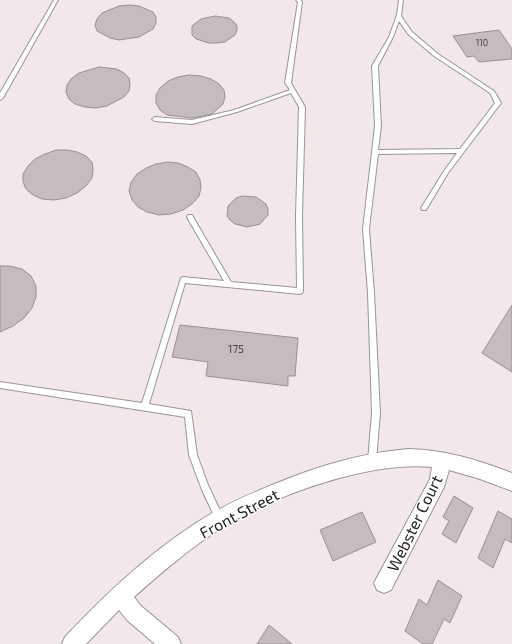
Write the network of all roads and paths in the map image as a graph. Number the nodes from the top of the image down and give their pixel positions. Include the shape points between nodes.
1 (56, 0) edge
2 (298, 0) edge
3 (400, 0) edge
4 (398, 17) junction
5 (293, 91) junction
6 (0, 98) edge
7 (155, 119) dead end
8 (462, 151) junction
9 (375, 152) junction
10 (424, 208) dead end
11 (190, 217) dead end
12 (229, 284) junction
13 (0, 385) edge
14 (145, 406) junction
15 (372, 461) junction
16 (442, 461) junction
17 (512, 482) edge
18 (220, 519) junction
19 (384, 584) dead end
20 (120, 595) junction
21 (72, 644) edge
22 (171, 644) edge

1 - 6 lane
2 - 5 lane via 300,2 288,83
3 - 4 lane
4 - 8 lane via 410,34 436,55 492,92 498,103
4 - 9 lane via 376,66 378,126
5 - 7 lane via 235,111 192,122
5 - 12 lane via 302,107 300,291
8 - 9 lane
8 - 10 lane
9 - 15 lane via 366,229 376,413
11 - 12 lane
12 - 14 lane via 183,280
13 - 14 lane via 88,400
14 - 18 lane via 188,414 193,455
15 - 16 street, Front Street via 408,458
15 - 18 street, Front Street via 343,468 278,491
16 - 17 street, Front Street via 466,465
16 - 19 street, Webster Court via 438,481
18 - 20 street, Front Street
20 - 21 street, Front Street
20 - 22 street via 134,613

